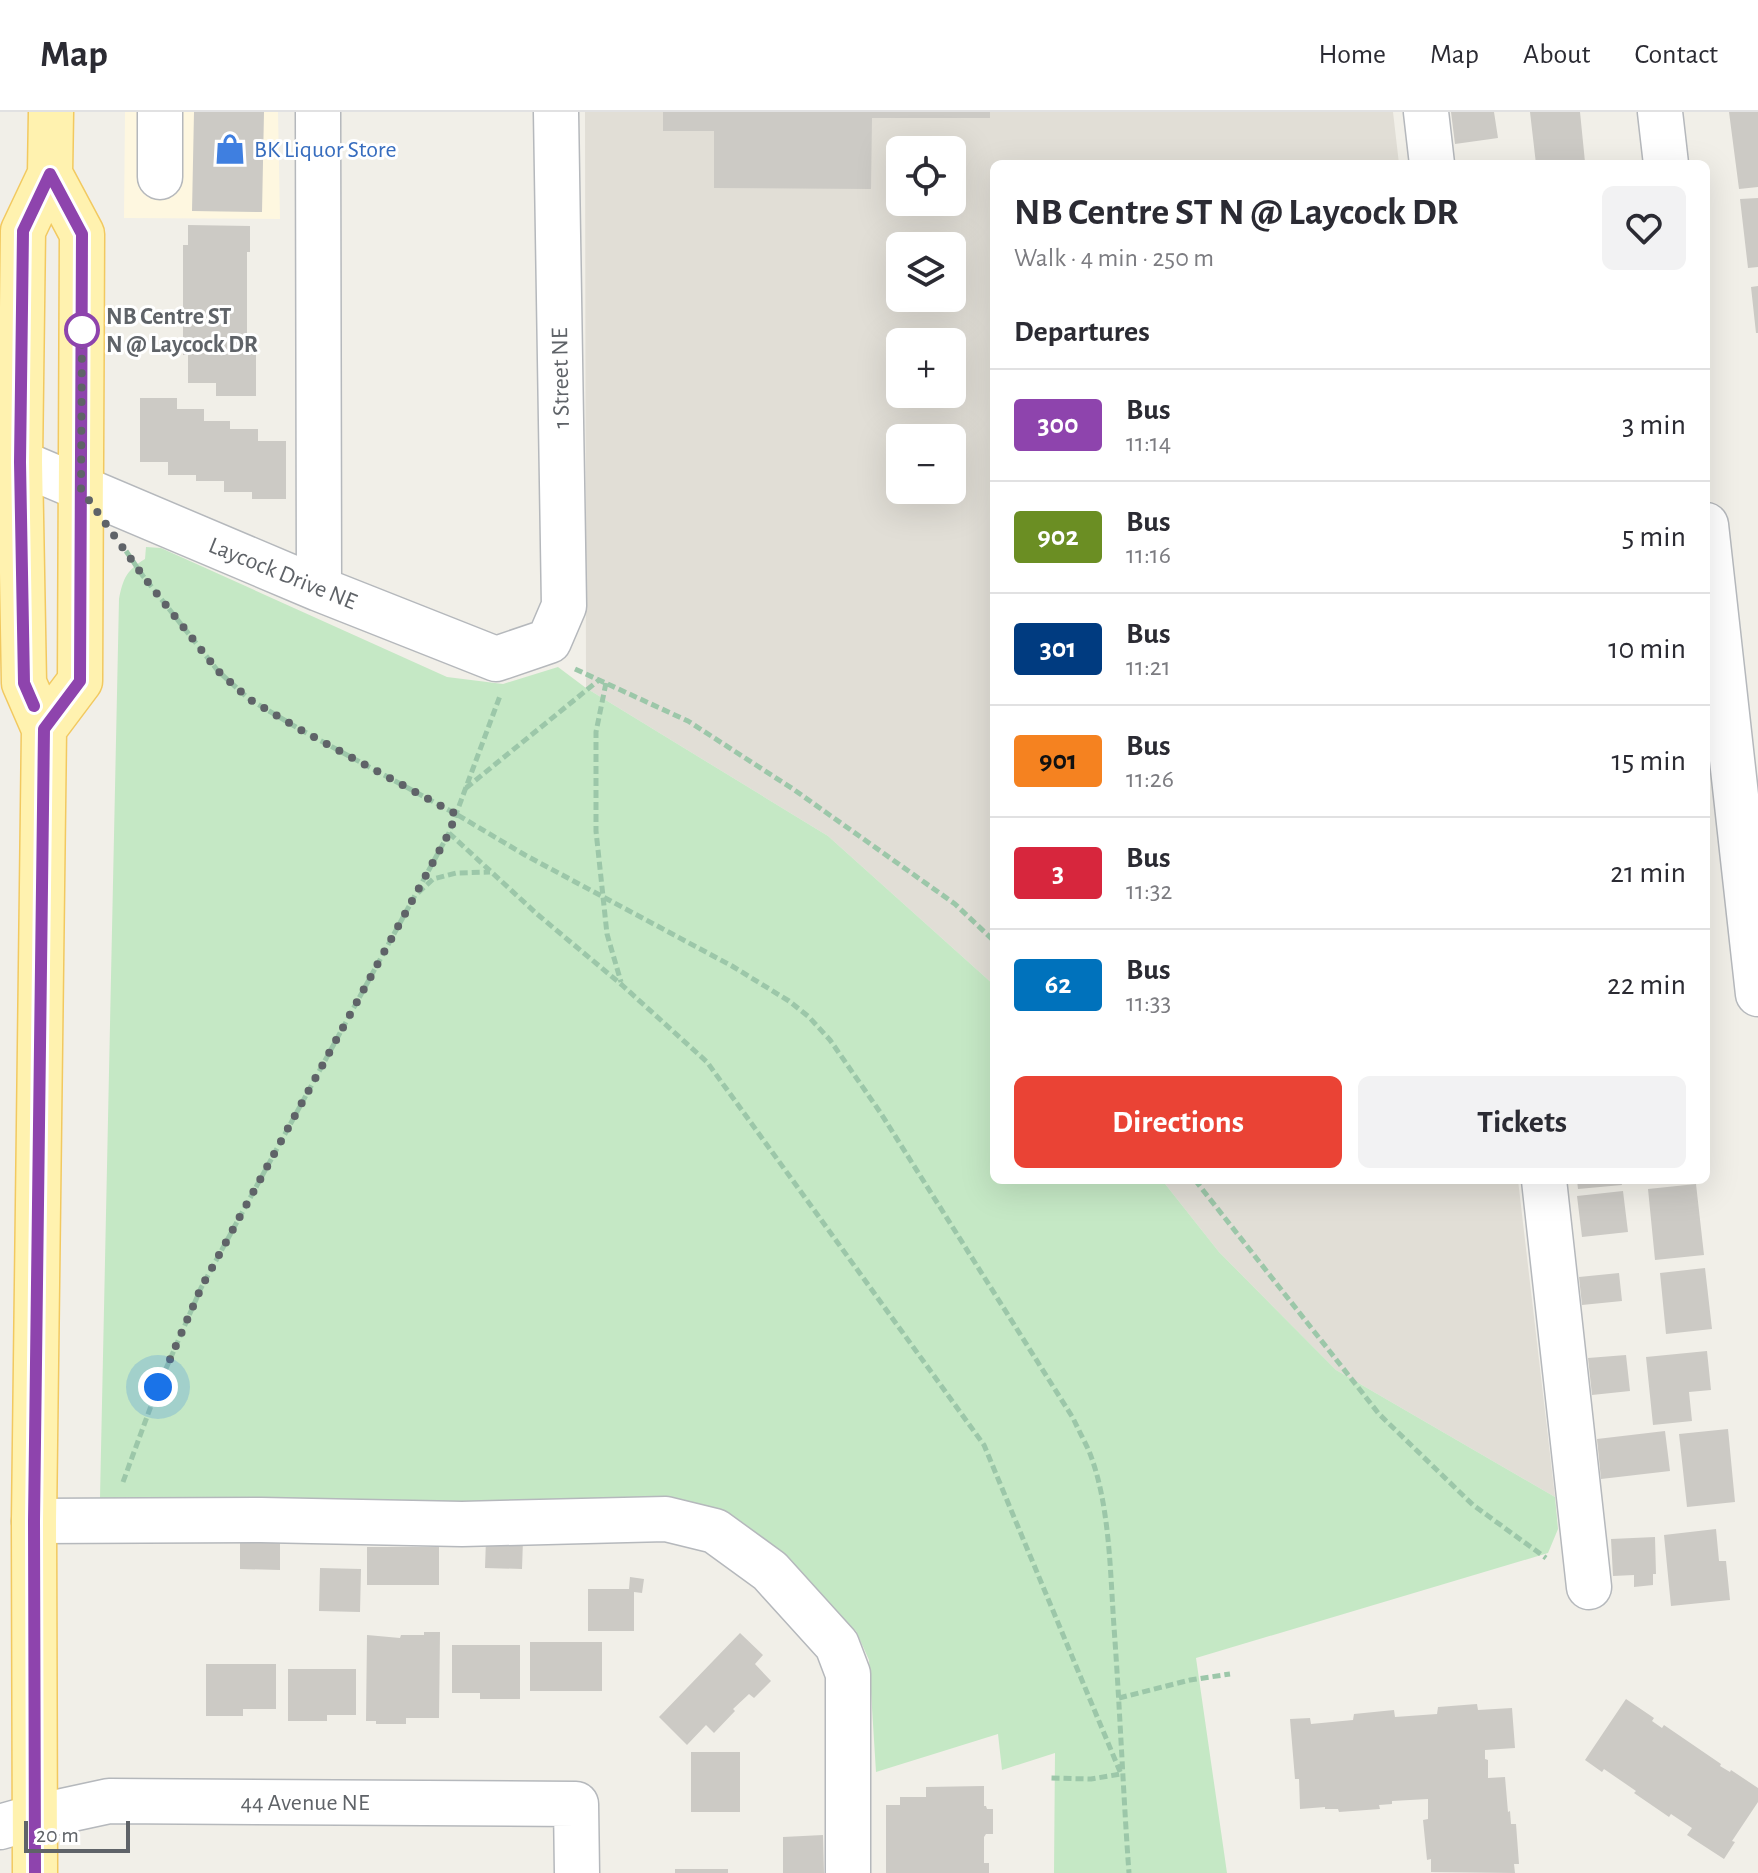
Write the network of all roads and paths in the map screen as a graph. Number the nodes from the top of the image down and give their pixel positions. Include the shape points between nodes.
1 (51, 112) edge
2 (160, 112) edge
3 (318, 112) edge
4 (556, 112) edge
5 (1426, 112) edge
6 (1660, 112) edge
7 (1432, 160) edge
8 (1666, 160) edge
9 (50, 174) junction
10 (160, 177) dead end
11 (11, 303) edge
12 (10, 458) edge
13 (81, 489) junction
14 (123, 546) dead end
15 (1710, 561) edge
16 (319, 589) junction
17 (557, 652) junction
18 (602, 682) junction
19 (502, 691) dead end
20 (44, 729) junction
21 (466, 789) junction
22 (456, 814) junction
23 (449, 833) junction
24 (491, 872) junction
25 (602, 895) junction
26 (414, 897) junction
27 (990, 937) edge
28 (622, 985) junction
29 (1758, 994) edge
30 (1198, 1184) edge
31 (1544, 1184) edge
32 (93, 1520) junction
33 (34, 1521) junction
34 (1589, 1587) joint
35 (1230, 1674) dead end
36 (1119, 1698) junction
37 (1121, 1774) junction
38 (1048, 1778) dead end
39 (18, 1822) edge
40 (35, 1873) edge
41 (577, 1873) edge
42 (848, 1873) edge
43 (1129, 1873) edge

1 - 9 main road
2 - 10 street
3 - 16 street
4 - 17 street, 1 Street NE via 564,606
5 - 7 street
6 - 8 street
9 - 11 main road via 23,231
9 - 13 main road via 82,234
11 - 12 main road
12 - 13 street, Laycock Drive NE
12 - 20 main road via 24,683
13 - 16 street, Laycock Drive NE
13 - 20 main road via 80,681
14 - 22 path via 218,671 249,699
15 - 29 street
16 - 17 street, Laycock Drive NE via 496,659
17 - 18 path
18 - 21 path
18 - 25 path via 596,732
18 - 27 path via 688,721 793,789 955,904
19 - 21 path
20 - 33 main road
21 - 22 path
22 - 23 path
22 - 25 path
23 - 24 path
23 - 26 path
24 - 26 path via 433,879
24 - 28 path
25 - 28 path
25 - 36 path via 789,1001 830,1040 880,1112 1090,1453 1109,1548
26 - 32 path via 201,1288 119,1492
28 - 37 path via 707,1062 984,1445
30 - 34 path via 1379,1414 1473,1505
31 - 34 street
32 - 33 street
32 - 42 street via 462,1524 666,1519 715,1531 770,1571 837,1645 848,1674
33 - 39 main road
35 - 36 path
36 - 37 path
37 - 38 path
37 - 43 path
39 - 40 main road
39 - 41 street, 44 Avenue NE via 109,1801 576,1804

